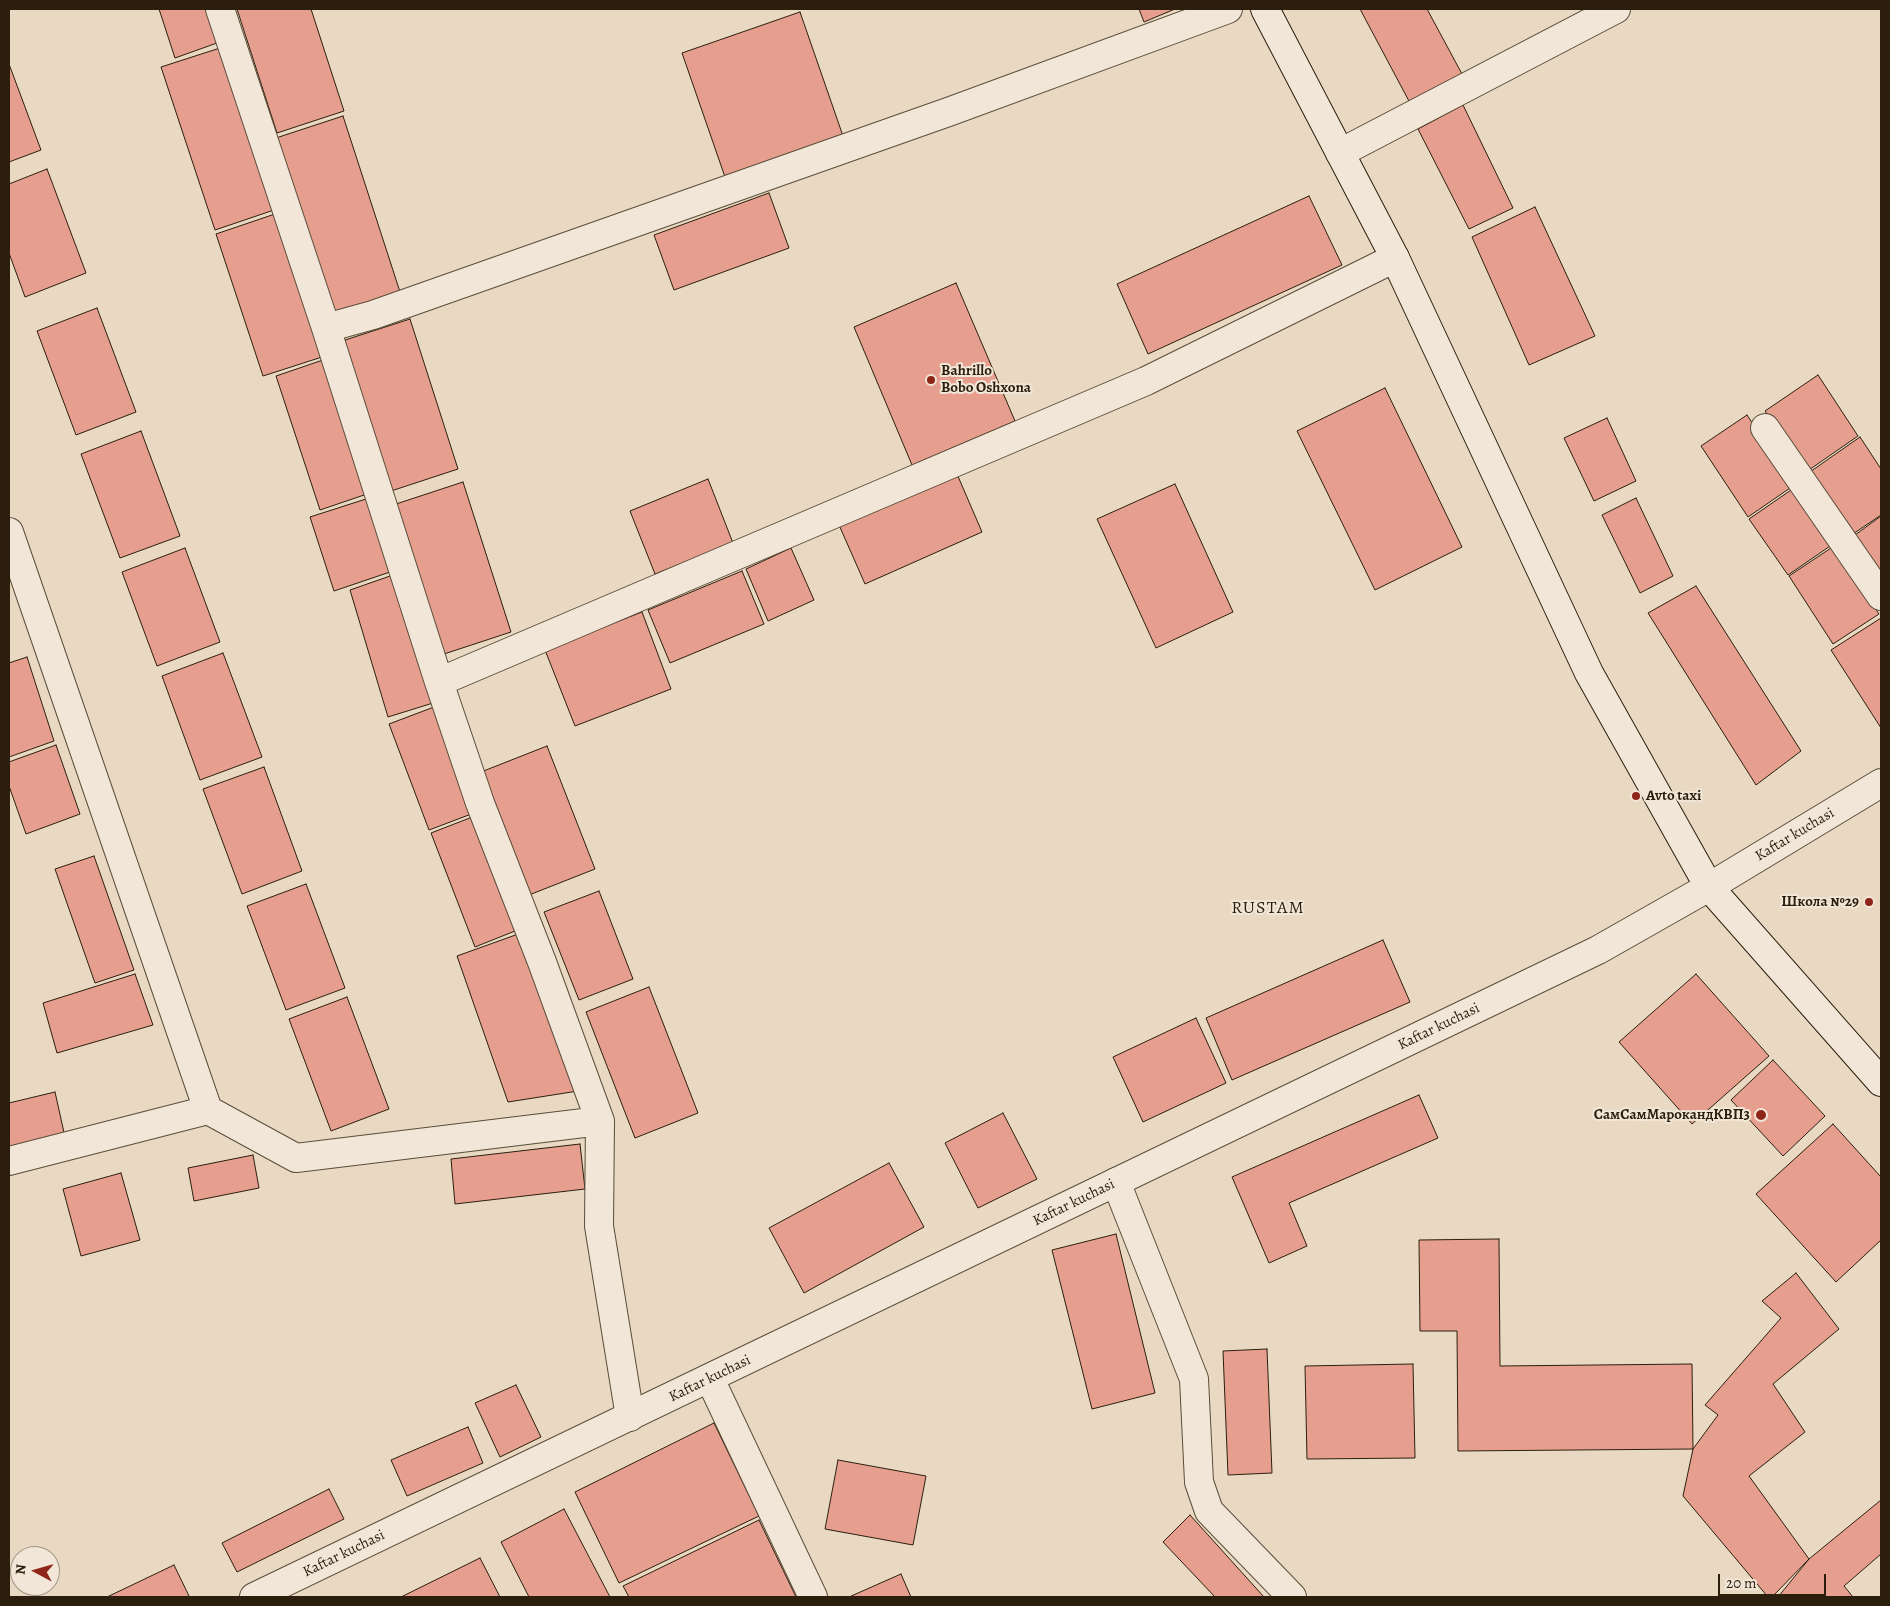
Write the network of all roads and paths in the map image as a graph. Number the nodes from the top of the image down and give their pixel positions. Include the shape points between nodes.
1 (220, 9) edge
2 (1228, 9) edge
3 (1265, 9) edge
4 (1616, 9) edge
5 (1340, 153) junction
6 (1395, 258) junction
7 (326, 328) junction
8 (1765, 428) dead end
9 (9, 532) edge
10 (1881, 596) edge
11 (439, 682) junction
12 (1881, 783) edge
13 (1709, 887) junction
14 (1881, 1082) edge
15 (208, 1110) junction
16 (600, 1121) junction
17 (9, 1160) edge
18 (1116, 1182) junction
19 (710, 1379) junction
20 (630, 1417) junction
21 (254, 1597) edge
22 (813, 1597) edge
23 (1292, 1597) edge

1 - 7 street
2 - 7 street via 951,111 382,312
3 - 5 street
4 - 5 street
5 - 6 street
6 - 11 street via 1146,380
6 - 13 street via 1589,673
7 - 11 street
8 - 10 street
9 - 15 street
11 - 16 street via 480,803
12 - 13 street, Kaftar kuchasi
13 - 14 street
13 - 18 street, Kaftar kuchasi via 1598,950
15 - 16 street via 296,1158
15 - 17 street
16 - 20 street via 599,1226
18 - 19 street, Kaftar kuchasi
18 - 23 street via 1194,1379 1199,1482 1209,1511
19 - 20 street, Kaftar kuchasi
19 - 22 street
20 - 21 street, Kaftar kuchasi

